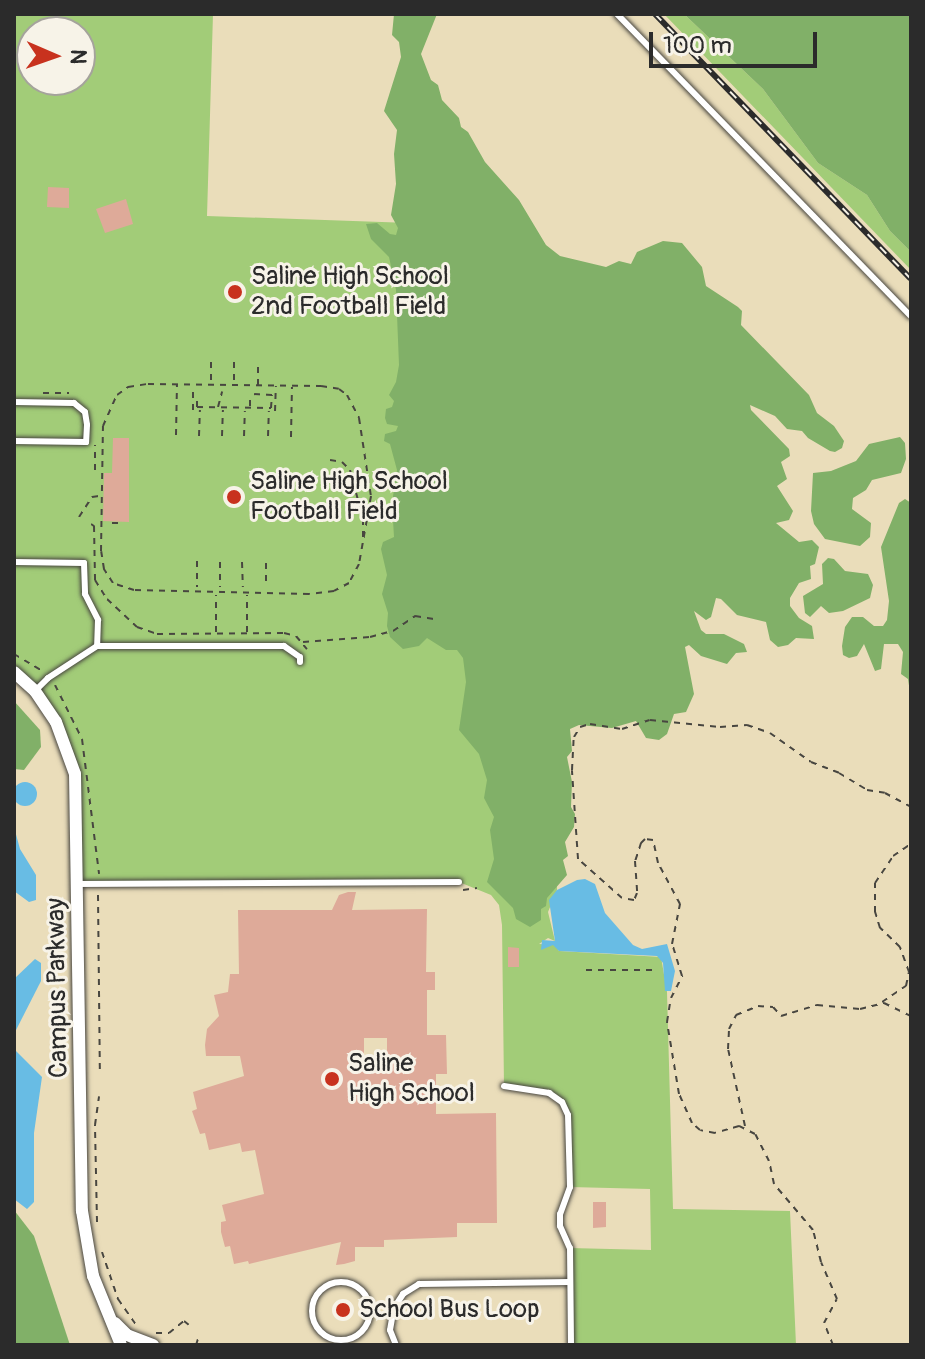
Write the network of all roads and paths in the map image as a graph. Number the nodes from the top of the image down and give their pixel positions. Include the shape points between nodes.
1 (617, 14) edge
2 (911, 316) edge
3 (211, 362) dead end
4 (234, 362) dead end
5 (258, 363) dead end
6 (234, 381) dead end
7 (177, 384) junction
8 (193, 385) junction
9 (211, 385) junction
10 (258, 385) junction
11 (276, 386) junction
12 (292, 386) junction
13 (222, 392) dead end
14 (197, 401) dead end
15 (14, 402) edge
16 (218, 407) junction
17 (250, 407) junction
18 (193, 410) dead end
19 (200, 410) dead end
20 (223, 410) dead end
21 (245, 411) dead end
22 (269, 411) dead end
23 (275, 411) dead end
24 (176, 435) dead end
25 (199, 436) dead end
26 (222, 436) dead end
27 (244, 436) dead end
28 (268, 436) dead end
29 (291, 437) dead end
30 (14, 441) edge
31 (95, 452) dead end
32 (101, 452) junction
33 (330, 460) dead end
34 (101, 496) junction
35 (79, 517) dead end
36 (112, 523) dead end
37 (118, 523) dead end
38 (91, 524) dead end
39 (361, 556) junction
40 (197, 561) dead end
41 (14, 562) edge
42 (220, 562) dead end
43 (242, 562) dead end
44 (266, 563) dead end
45 (197, 587) dead end
46 (220, 587) dead end
47 (243, 587) dead end
48 (266, 587) dead end
49 (216, 593) junction
50 (247, 593) junction
51 (434, 619) dead end
52 (216, 634) junction
53 (247, 634) junction
54 (302, 642) junction
55 (97, 646) junction
56 (307, 649) dead end
57 (14, 654) edge
58 (300, 662) dead end
59 (42, 671) dead end
60 (14, 672) edge
61 (35, 691) junction
62 (911, 807) edge
63 (911, 844) edge
64 (459, 882) dead end
65 (79, 884) junction
66 (477, 888) dead end
67 (463, 890) dead end
68 (98, 895) dead end
69 (586, 970) dead end
70 (654, 970) dead end
71 (878, 1004) junction
72 (911, 1016) edge
73 (100, 1072) dead end
74 (504, 1086) dead end
75 (99, 1096) dead end
76 (745, 1127) junction
77 (98, 1230) dead end
78 (101, 1249) dead end
79 (570, 1282) junction
80 (111, 1317) junction
81 (189, 1325) dead end
82 (140, 1328) dead end
83 (152, 1338) edge
84 (198, 1339) dead end
85 (331, 1341) edge
86 (352, 1341) edge
87 (121, 1345) edge
88 (196, 1345) edge
89 (396, 1345) edge
90 (571, 1345) edge
91 (833, 1345) edge

1 - 2 lane
3 - 9 path
4 - 6 path
5 - 10 path
7 - 8 path
7 - 24 path
7 - 32 path via 141,384 120,391 106,414
8 - 9 path
8 - 18 path
9 - 10 path
10 - 11 path
11 - 12 path
11 - 23 path
12 - 29 path
12 - 39 path via 339,389 356,410 371,496
13 - 16 path
14 - 16 path via 197,407
15 - 30 lane via 74,403 85,412 87,425 86,442
16 - 17 path
17 - 17 path via 271,408 272,395 251,396
19 - 25 path
20 - 26 path
21 - 27 path
22 - 28 path
31 - 32 path
32 - 34 path
33 - 39 path via 345,464 353,477 364,527
34 - 35 path via 92,497
34 - 49 path via 101,557 113,583 134,590
36 - 37 path
38 - 52 path via 95,580 132,624 157,634
39 - 50 path via 352,580 334,591
40 - 45 path
41 - 55 lane via 84,563 85,594 98,620
42 - 46 path
43 - 47 path
44 - 48 path
49 - 50 path
49 - 52 path
50 - 53 path
51 - 54 path via 415,616 393,631 370,637
52 - 53 path
53 - 54 path via 290,634
54 - 56 path
55 - 58 lane via 284,646
55 - 61 lane
57 - 59 path
60 - 61 street, Campus Parkway
61 - 65 street, Campus Parkway via 56,722 73,766
62 - 76 path via 811,762 770,733 747,725 650,720 622,729 590,724 575,733 578,859 622,898 634,900 635,861 641,843 653,840 658,863 680,904 672,944 682,976 671,998 667,1034 685,1110 692,1123 708,1133
63 - 71 path via 893,856 875,883 880,928 905,955 910,978 900,993
64 - 65 lane
65 - 80 street, Campus Parkway via 82,1211 89,1262
66 - 67 path
68 - 73 path
69 - 70 path
71 - 72 path
71 - 76 path via 860,1009 817,1005 781,1016 768,1005 736,1015 728,1049
74 - 79 lane via 544,1090 567,1110 570,1187 560,1226 570,1248
75 - 77 path
76 - 91 path via 765,1153 778,1191 813,1230 837,1299 824,1323
78 - 82 path via 118,1299
79 - 89 lane via 419,1284 403,1294 391,1314
79 - 90 lane
80 - 83 street via 127,1335
80 - 87 street, Campus Parkway
81 - 83 path via 184,1321
84 - 88 path
85 - 86 lane
85 - 86 lane via 316,1325 313,1303 326,1286 340,1282 360,1289 369,1307 364,1327

